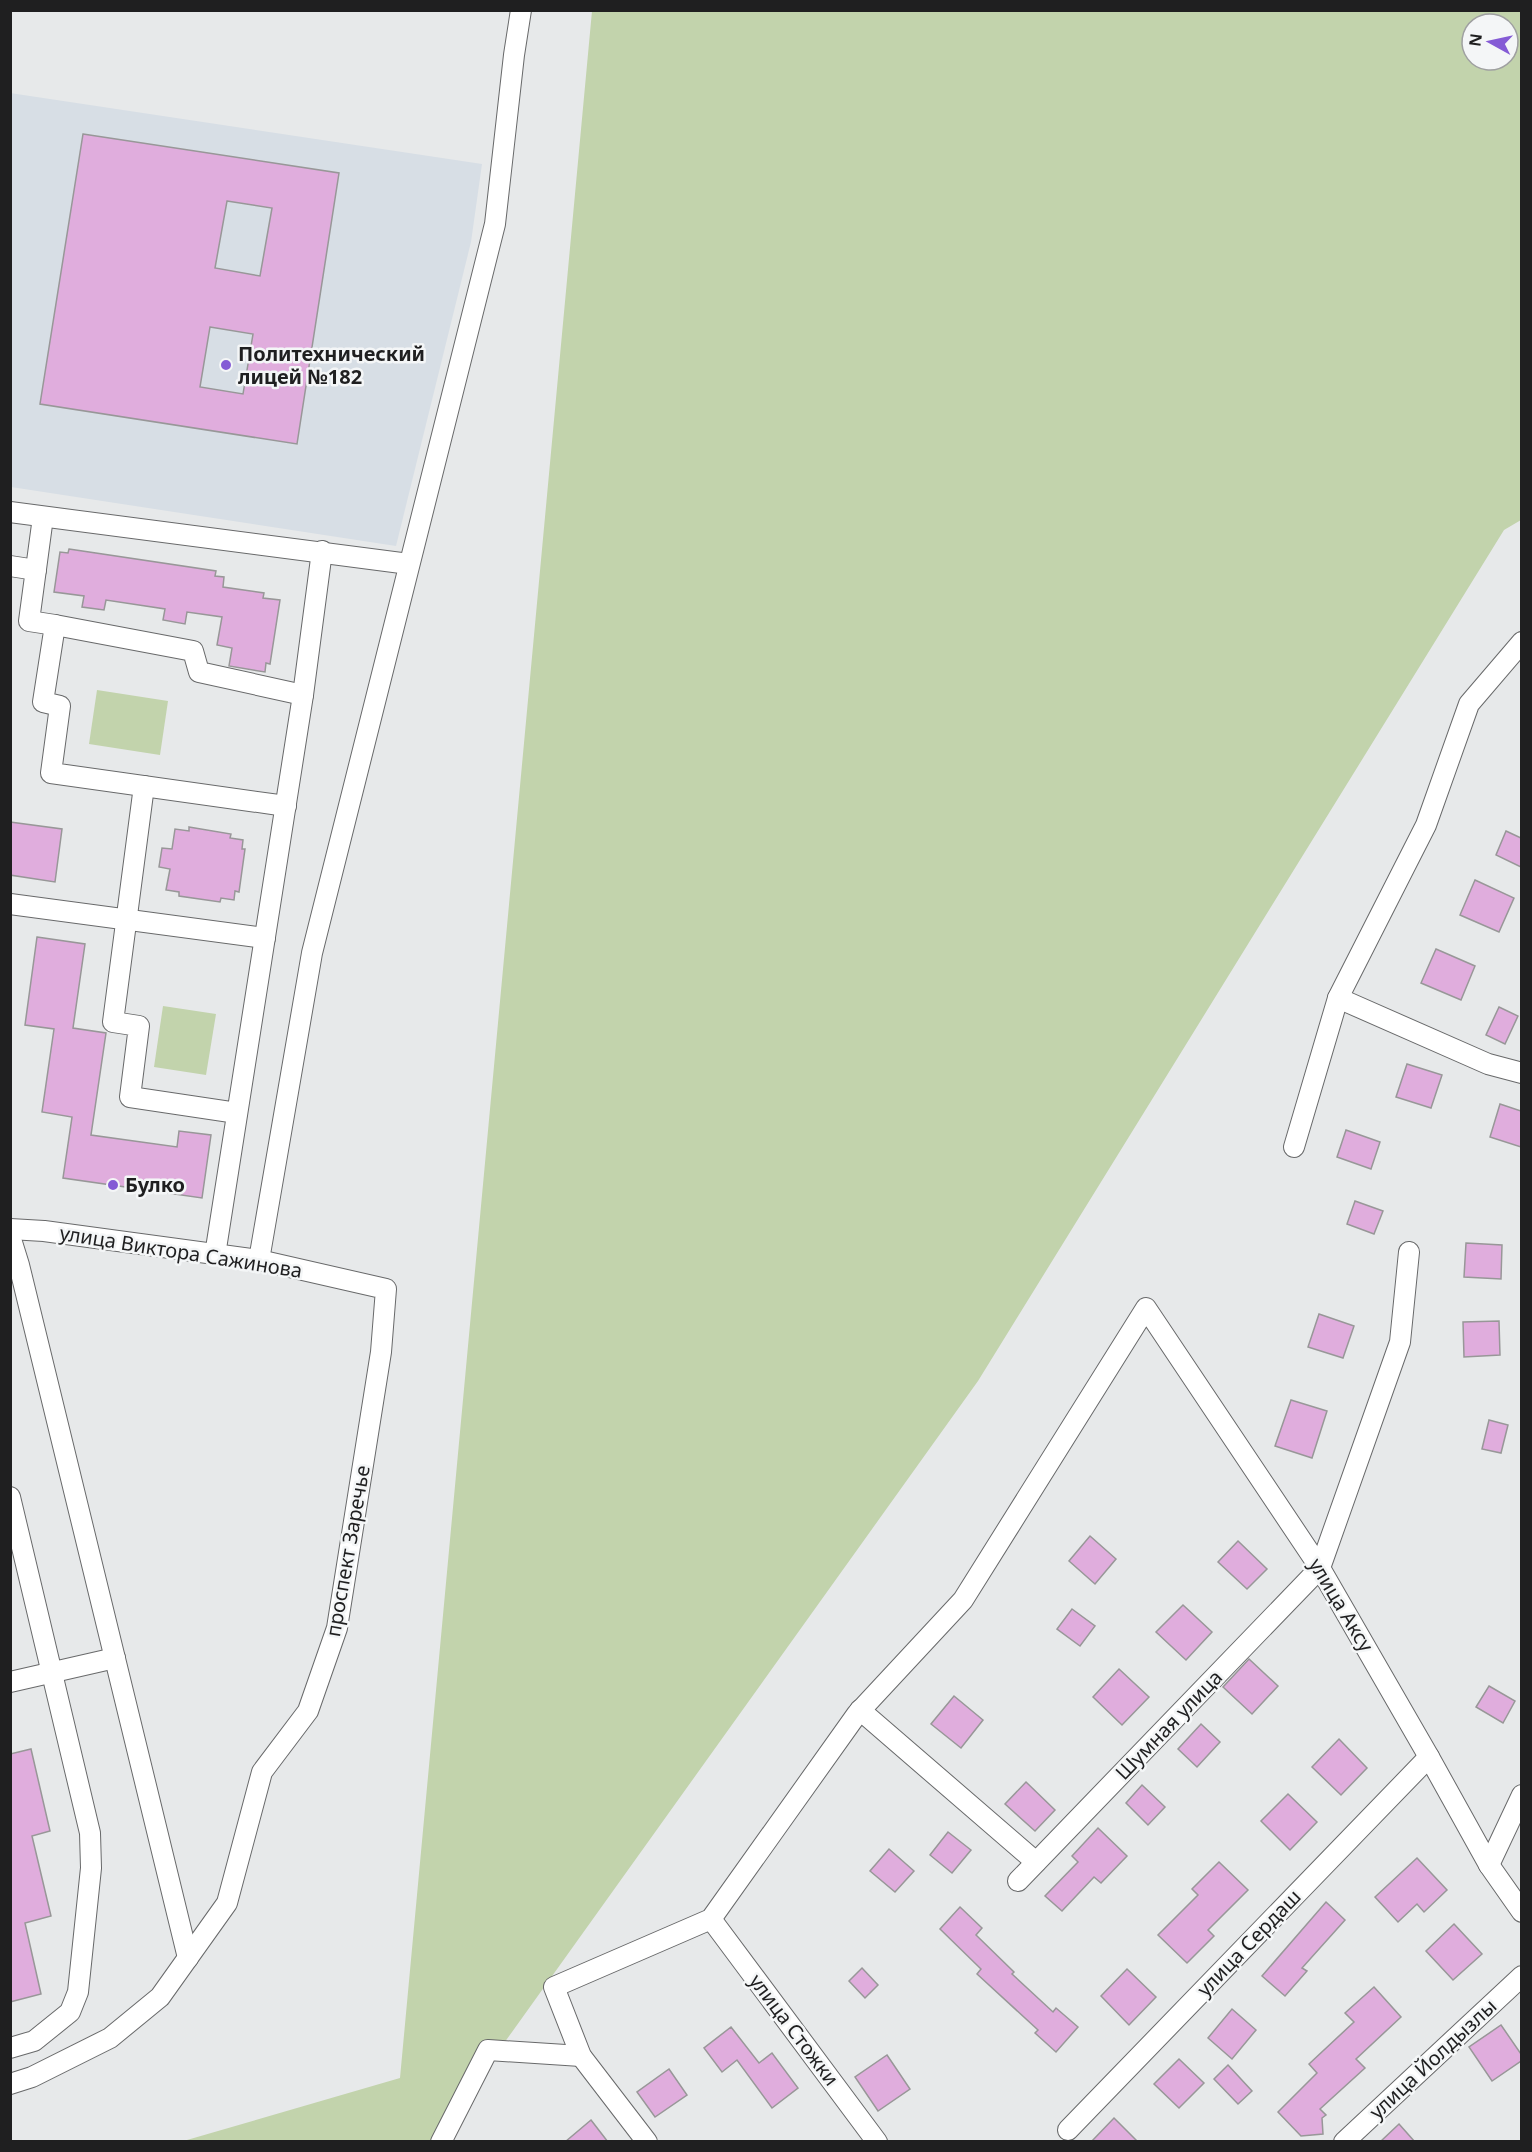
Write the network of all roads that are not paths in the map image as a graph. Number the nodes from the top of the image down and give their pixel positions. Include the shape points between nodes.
1 (521, 10) edge
2 (10, 512) edge
3 (43, 517) junction
4 (322, 551) junction
5 (409, 564) junction
6 (10, 566) edge
7 (36, 570) junction
8 (55, 625) junction
9 (1521, 642) edge
10 (303, 695) junction
11 (144, 786) junction
12 (286, 806) junction
13 (10, 904) edge
14 (127, 920) junction
15 (265, 938) junction
16 (1338, 998) junction
17 (1521, 1073) edge
18 (237, 1113) junction
19 (1294, 1148) dead end
20 (10, 1230) edge
21 (10, 1236) edge
22 (1409, 1252) dead end
23 (215, 1255) junction
24 (259, 1260) junction
25 (386, 1288) joint
26 (10, 1497) edge
27 (1320, 1568) junction
28 (115, 1658) junction
29 (52, 1671) junction
30 (10, 1682) edge
31 (860, 1710) junction
32 (1429, 1757) junction
33 (1521, 1795) edge
34 (1036, 1862) junction
35 (1489, 1865) junction
36 (1018, 1881) dead end
37 (1521, 1911) edge
38 (711, 1919) junction
39 (188, 1958) junction
40 (1521, 1976) edge
41 (10, 2048) edge
42 (581, 2056) junction
43 (10, 2084) edge
44 (1068, 2130) dead end
45 (441, 2142) edge
46 (647, 2142) edge
47 (877, 2142) edge
48 (1344, 2142) edge

1 - 5 street via 495,224
2 - 3 street
3 - 4 street
3 - 7 street
4 - 5 street
4 - 10 street
5 - 24 street via 312,953
6 - 7 street
7 - 8 street via 29,621
8 - 10 street via 193,651 199,672
8 - 11 street via 43,702 60,706 51,773
9 - 16 street via 1469,704 1426,825
10 - 12 street
11 - 12 street
11 - 14 street
12 - 15 street
13 - 14 street
14 - 15 street
14 - 18 street via 113,1022 139,1026 130,1097
15 - 18 street
16 - 17 street via 1488,1064
16 - 19 street
18 - 23 street
20 - 23 street, улица Виктора Сажинова via 44,1231
21 - 28 street
22 - 27 street via 1400,1342
23 - 24 street, улица Виктора Сажинова
24 - 25 street, улица Виктора Сажинова
25 - 39 street, проспект Заречье via 381,1352 338,1628 308,1711 262,1772 226,1903
26 - 29 street
27 - 31 street, улица Аксу via 1146,1308 963,1600
27 - 32 street, улица Аксу
27 - 34 street, Шумная улица
28 - 29 street
28 - 39 street
29 - 30 street
29 - 41 street via 90,1833 91,1868 78,1992 70,2012 34,2041
31 - 34 street
31 - 38 street
32 - 35 street, улица Аксу
32 - 44 street, улица Сердаш
33 - 35 street
34 - 36 street, Шумная улица
35 - 37 street, улица Аксу
38 - 42 street via 554,1987
38 - 47 street, улица Стожки
39 - 43 street, проспект Заречье via 160,1997 110,2038
40 - 48 street, улица Йолдызлы
42 - 45 street via 488,2050
42 - 46 street

